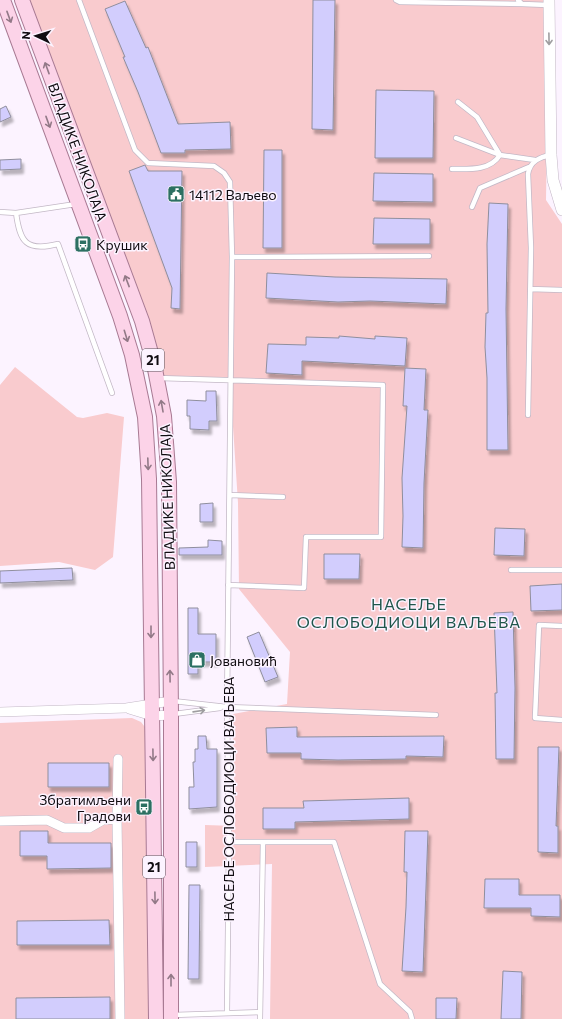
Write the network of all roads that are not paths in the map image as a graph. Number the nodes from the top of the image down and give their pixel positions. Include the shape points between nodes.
1 (3, 0) edge
2 (22, 0) edge
3 (79, 0) edge
4 (396, 0) edge
5 (518, 0) edge
6 (548, 2) edge
7 (522, 4) junction
8 (458, 102) dead end
9 (456, 138) dead end
10 (500, 155) junction
11 (551, 155) junction
12 (535, 160) junction
13 (529, 167) junction
14 (452, 169) dead end
15 (557, 171) edge
16 (78, 204) junction
17 (472, 207) dead end
18 (562, 210) edge
19 (0, 212) edge
20 (16, 213) junction
21 (429, 256) dead end
22 (232, 257) junction
23 (530, 289) junction
24 (562, 290) edge
25 (157, 378) junction
26 (230, 380) junction
27 (112, 393) dead end
28 (528, 415) dead end
29 (230, 495) junction
30 (283, 497) dead end
31 (511, 570) dead end
32 (562, 570) edge
33 (228, 585) junction
34 (562, 626) edge
35 (227, 707) junction
36 (171, 708) junction
37 (152, 709) junction
38 (0, 712) edge
39 (436, 716) dead end
40 (562, 720) edge
41 (118, 759) dead end
42 (117, 819) junction
43 (0, 821) edge
44 (229, 842) junction
45 (263, 842) junction
46 (227, 1012) junction
47 (260, 1012) junction
48 (171, 1017) edge
49 (120, 1019) edge
50 (156, 1019) edge
51 (260, 1019) edge
52 (412, 1019) edge

1 -> 16 main road, ВЛАДИКЕ НИКОЛАЈА / 21
25 -> 2 main road, ВЛАДИКЕ НИКОЛАЈА / 21 via 142,321
3 - 22 lane, НАСЕЉЕ ОСЛОБОДИОЦИ ВАЉЕВА via 135,150 148,163 214,166 224,172 230,182
4 - 7 lane
5 - 7 lane
6 - 7 lane
6 -> 11 street
8 - 10 lane via 477,117
9 - 10 lane
10 - 12 lane
10 - 14 lane via 486,167
11 - 12 lane
11 - 15 street
12 - 13 lane
13 - 17 lane via 480,188
13 - 23 lane
15 - 18 street via 556,194
16 - 20 lane
16 -> 37 main road, ВЛАДИКЕ НИКОЛАЈА / 21 via 120,316 132,355 145,417 149,487
19 - 20 lane
20 - 27 lane via 19,232 25,241 35,247 58,244
21 - 22 lane
22 - 26 lane, НАСЕЉЕ ОСЛОБОДИОЦИ ВАЉЕВА
23 - 24 lane
23 - 28 lane
25 - 26 lane
36 -> 25 main road, ВЛАДИКЕ НИКОЛАЈА / 21 via 169,482 164,416
26 - 29 lane, НАСЕЉЕ ОСЛОБОДИОЦИ ВАЉЕВА
26 - 33 lane via 383,385 382,499 381,537 306,537 304,588
29 - 30 lane
29 - 33 lane, НАСЕЉЕ ОСЛОБОДИОЦИ ВАЉЕВА
31 - 32 lane
33 - 35 lane, НАСЕЉЕ ОСЛОБОДИОЦИ ВАЉЕВА
34 - 40 lane via 538,625 535,718
36 -> 35 lane
35 - 36 lane
35 - 39 lane
35 - 44 lane, НАСЕЉЕ ОСЛОБОДИОЦИ ВАЉЕВА
36 - 37 street
36 - 37 street
48 -> 36 main road, ВЛАДИКЕ НИКОЛАЈА / 21
37 - 38 street
37 -> 50 main road, ВЛАДИКЕ НИКОЛАЈА / 21
41 - 42 street
42 - 43 street via 103,820 89,828 64,828 47,820
42 - 49 street
44 - 45 lane
44 - 46 lane, НАСЕЉЕ ОСЛОБОДИОЦИ ВАЉЕВА
45 - 47 lane
45 - 52 lane via 334,842 380,984 410,1012
46 - 47 lane
46 - 48 lane
47 - 51 lane

